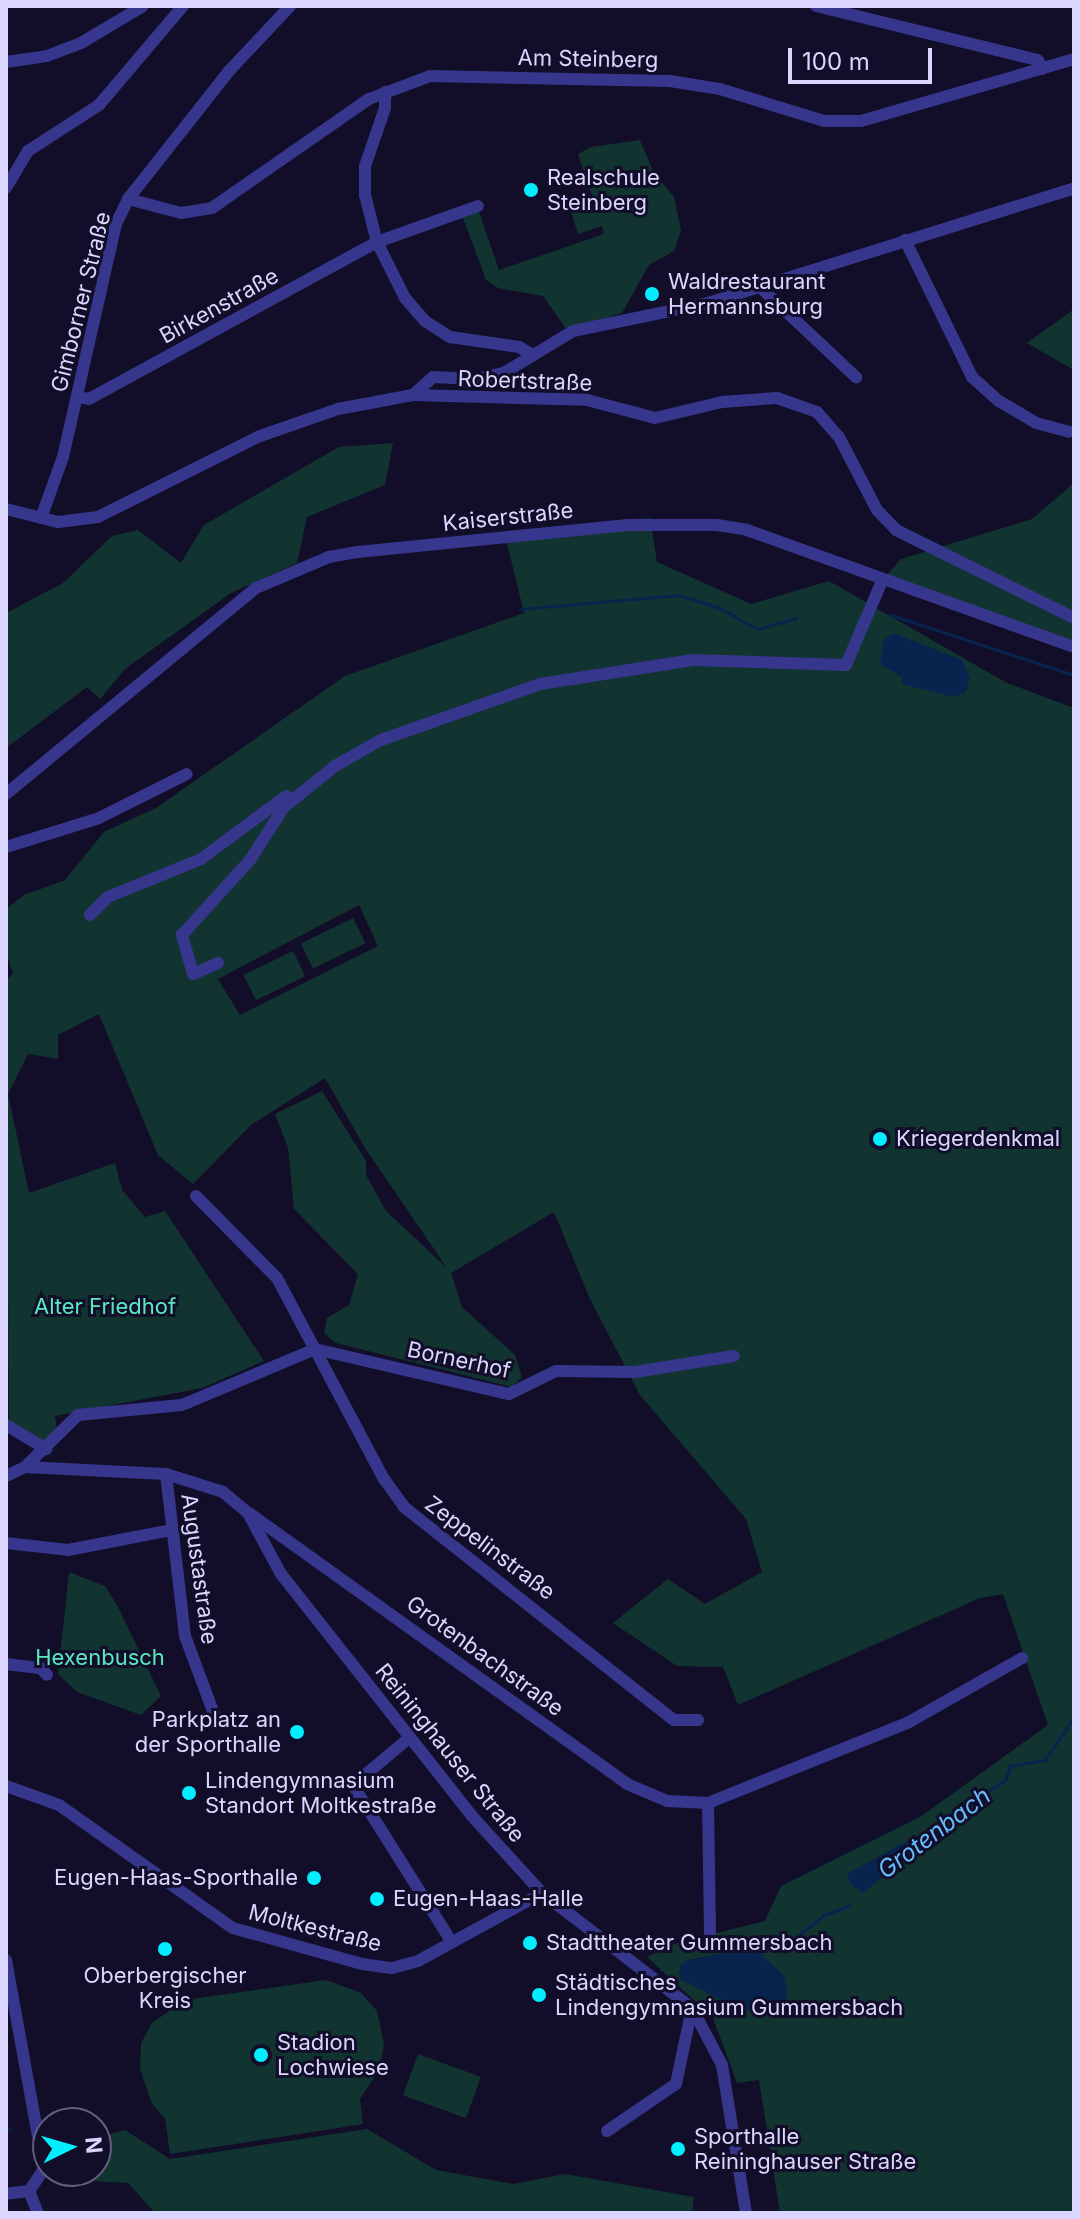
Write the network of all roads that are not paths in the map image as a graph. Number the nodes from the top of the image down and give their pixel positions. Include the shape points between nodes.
1 (143, 6) edge
2 (183, 6) edge
3 (290, 6) edge
4 (816, 6) edge
5 (1074, 59) edge
6 (6, 62) edge
7 (1042, 69) junction
8 (385, 92) junction
9 (6, 188) edge
10 (1074, 188) edge
11 (128, 199) junction
12 (478, 206) dead end
13 (905, 240) junction
14 (377, 242) junction
15 (760, 287) junction
16 (531, 354) junction
17 (856, 377) dead end
18 (413, 395) junction
19 (78, 397) junction
20 (1069, 432) dead end
21 (6, 509) edge
22 (41, 518) junction
23 (882, 581) junction
24 (1074, 618) edge
25 (1074, 647) edge
26 (187, 774) dead end
27 (302, 787) junction
28 (6, 794) edge
29 (6, 847) edge
30 (90, 915) dead end
31 (218, 963) dead end
32 (196, 1196) dead end
33 (315, 1349) junction
34 (734, 1356) dead end
35 (6, 1425) edge
36 (46, 1449) junction
37 (25, 1467) junction
38 (166, 1474) junction
39 (6, 1476) edge
40 (248, 1513) junction
41 (172, 1530) junction
42 (6, 1543) edge
43 (1022, 1658) dead end
44 (6, 1664) edge
45 (47, 1675) dead end
46 (214, 1714) dead end
47 (698, 1720) dead end
48 (409, 1738) junction
49 (6, 1786) edge
50 (708, 1803) junction
51 (542, 1893) junction
52 (710, 1935) dead end
53 (451, 1941) junction
54 (6, 1960) edge
55 (692, 2008) junction
56 (607, 2131) dead end
57 (29, 2191) junction
58 (6, 2194) edge
59 (38, 2213) edge
60 (746, 2213) edge

1 - 6 street via 81,43 47,56
2 - 9 street via 99,105 28,151
3 - 11 street, Gimborner Straße via 230,70
4 - 7 street via 1038,60
5 - 7 street, Am Steinberg
7 - 8 street, Am Steinberg via 861,121 824,121 720,89 670,81 430,76
8 - 11 street, Am Steinberg via 212,208 181,213
8 - 14 street via 365,166 365,195
10 - 13 street
11 - 19 street, Gimborner Straße via 113,239
12 - 14 street, Birkenstraße
13 - 15 street
13 - 20 street via 972,377 1036,423
14 - 16 street via 405,298 425,321 450,337 519,347
14 - 19 street, Birkenstraße via 89,399
15 - 16 street via 573,331
15 - 17 street
16 - 18 street via 488,377 425,379
18 - 22 street, Robertstraße via 338,409 260,436 98,517
18 - 24 street, Robertstraße via 587,400 655,418 722,402 777,398 825,420 877,510 896,530
19 - 22 street, Gimborner Straße
21 - 22 street, Robertstraße
23 - 25 street, Kaiserstraße
23 - 27 street via 846,665 693,660 540,684 381,740
23 - 28 street, Kaiserstraße via 747,530 682,522 329,557 256,588 226,609
26 - 29 street via 99,818
27 - 30 street via 201,859 108,897
27 - 31 street via 250,860 182,935 193,974
32 - 33 street via 277,1278
33 - 34 street, Bornerhof via 509,1394 556,1371 635,1372
33 - 36 street via 182,1405 78,1415
33 - 47 street, Zeppelinstraße via 404,1507 674,1720
35 - 36 street
36 - 37 street
37 - 38 street, Reininghauser Straße
37 - 39 street, Reininghauser Straße
38 - 40 street, Reininghauser Straße via 223,1492
38 - 41 street, Augustastraße
40 - 48 street, Reininghauser Straße via 281,1574
40 - 50 street, Grotenbachstraße via 627,1784 667,1801
41 - 42 street via 68,1550
41 - 46 street, Augustastraße via 185,1636
43 - 50 street, Grotenbachstraße via 909,1722
44 - 45 street via 41,1668
48 - 51 street, Reininghauser Straße
48 - 53 street via 358,1781 356,1790
49 - 53 street, Moltkestraße via 59,1805 233,1928 392,1968 418,1961
50 - 52 street
51 - 53 street, Moltkestraße
51 - 55 street, Reininghauser Straße
54 - 57 street via 44,2169
55 - 56 street via 676,2084
55 - 60 street, Reininghauser Straße via 722,2065
57 - 58 street
57 - 59 street

